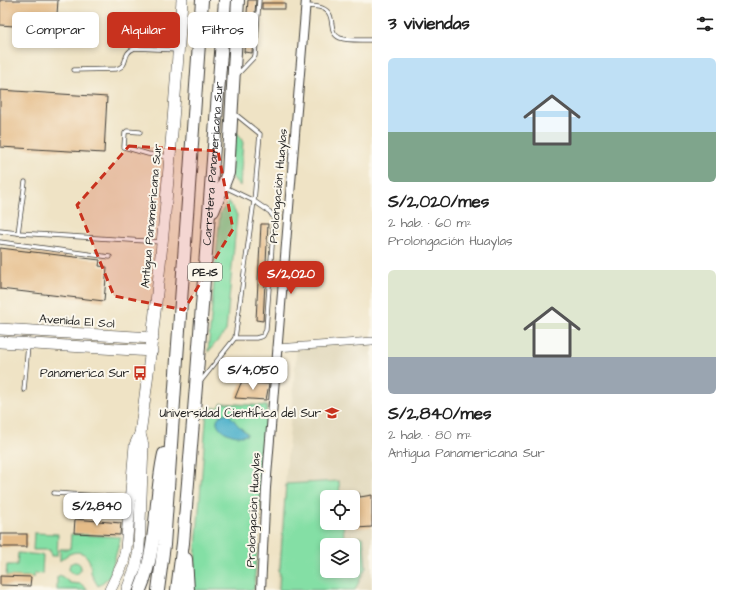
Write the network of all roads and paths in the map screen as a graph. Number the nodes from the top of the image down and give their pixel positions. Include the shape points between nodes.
1 (182, 0) edge
2 (202, 0) edge
3 (225, 0) edge
4 (238, 0) edge
5 (259, 0) edge
6 (306, 3) edge
7 (372, 40) edge
8 (178, 51) junction
9 (74, 70) dead end
10 (234, 79) junction
11 (232, 111) junction
12 (140, 132) dead end
13 (170, 157) junction
14 (24, 182) dead end
15 (223, 186) junction
16 (254, 201) junction
17 (208, 223) junction
18 (0, 231) edge
19 (18, 233) junction
20 (0, 242) edge
21 (162, 242) junction
22 (110, 257) dead end
23 (0, 329) edge
24 (153, 338) junction
25 (235, 338) junction
26 (0, 342) edge
27 (372, 342) edge
28 (28, 344) junction
29 (277, 348) junction
30 (152, 351) junction
31 (196, 386) junction
32 (24, 390) dead end
33 (173, 420) junction
34 (140, 434) junction
35 (54, 493) dead end
36 (131, 498) junction
37 (183, 543) junction
38 (110, 590) edge
39 (128, 590) edge
40 (140, 590) edge
41 (158, 590) edge
42 (177, 590) edge
43 (188, 590) edge
44 (261, 590) edge

1 - 8 main road, Antigua Panamericana Sur
2 - 33 highway, Carretera Panamericana Sur / PE-1S
3 - 17 highway, Carretera Panamericana Sur / PE-1S
4 - 10 highway
5 - 10 lane via 255,56
6 - 7 lane via 324,8 330,13 332,30 341,39
6 - 29 street, Prolongación Huaylas
8 - 9 lane via 135,48 126,53 125,63 121,68
8 - 13 main road, Antigua Panamericana Sur
10 - 11 highway
11 - 15 highway via 228,172
11 - 16 lane via 260,134
12 - 13 lane via 127,131 124,147
13 - 21 main road, Antigua Panamericana Sur
14 - 19 lane
15 - 16 lane
15 - 17 highway
16 - 25 lane
16 - 25 lane via 274,218 266,330 263,336 256,338
17 - 31 highway, Carretera Panamericana Sur / PE-1S
18 - 19 lane
19 - 21 lane
20 - 22 lane
21 - 24 main road, Antigua Panamericana Sur
23 - 24 main road, Avenida El Sol
24 - 30 main road, Antigua Panamericana Sur
25 - 31 lane
26 - 28 main road
27 - 29 street
28 - 30 main road
28 - 32 lane
29 - 44 street, Prolongación Huaylas
30 - 34 main road, Antigua Panamericana Sur
31 - 37 highway, Carretera Panamericana Sur / PE-1S
33 - 40 highway via 161,467 151,552
33 - 41 highway, Carretera Panamericana Sur / PE-1S via 164,545
34 - 36 main road, Antigua Panamericana Sur via 135,445
34 - 39 main road, Antigua Panamericana Sur via 143,445 139,549
35 - 36 lane
36 - 38 main road, Antigua Panamericana Sur via 126,550 119,573
37 - 42 highway, Carretera Panamericana Sur / PE-1S
37 - 43 highway via 188,571

